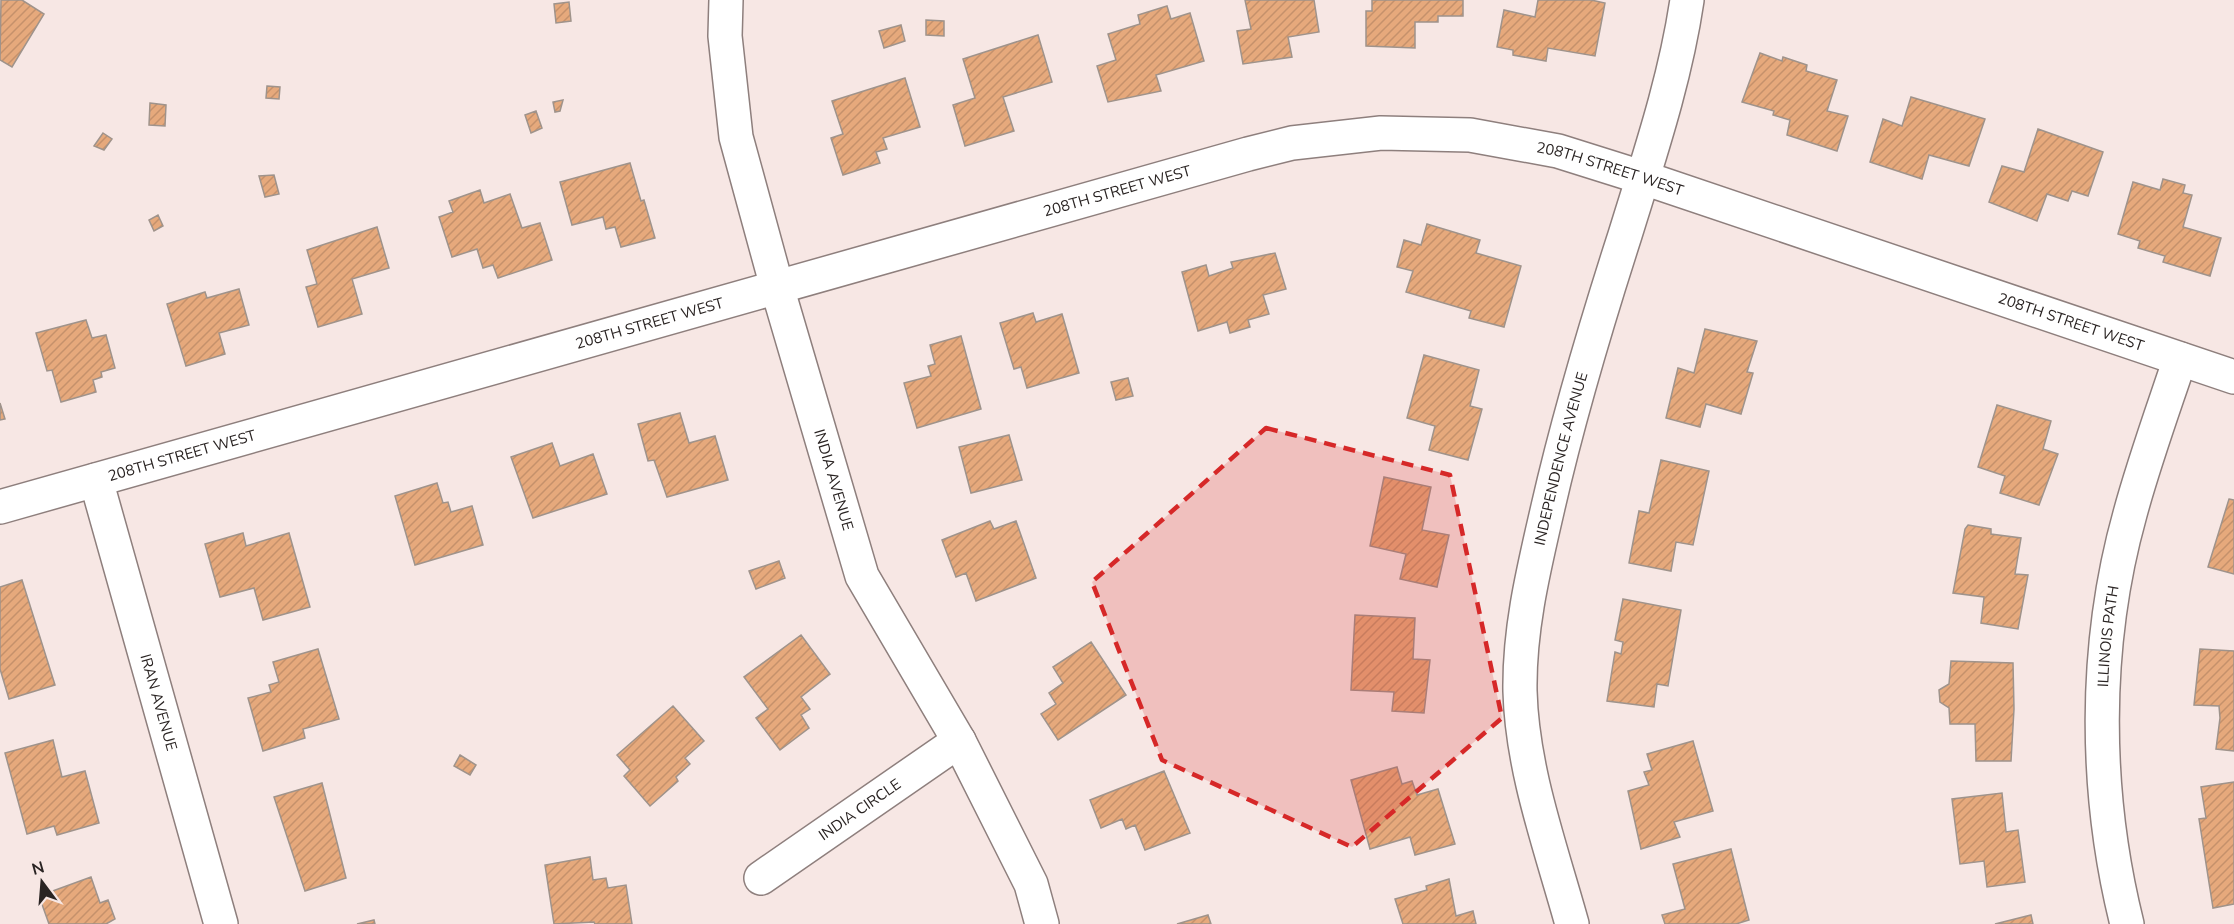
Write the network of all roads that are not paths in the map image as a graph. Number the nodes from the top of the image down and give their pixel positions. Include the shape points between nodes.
1 (726, 0) edge
2 (1687, 0) edge
3 (1644, 178) junction
4 (777, 288) junction
5 (2180, 358) junction
6 (2234, 377) edge
7 (96, 480) junction
8 (0, 507) edge
9 (959, 741) junction
10 (761, 878) dead end
11 (221, 924) edge
12 (1042, 924) edge
13 (1572, 924) edge
14 (2127, 924) edge

1 - 4 street, INDIA AVENUE via 725,36 736,137
2 - 3 street, INDEPENDENCE AVENUE via 1670,87
3 - 4 street, 208TH STREET WEST via 1558,151 1470,135 1381,133 1292,143
3 - 5 street, 208TH STREET WEST
3 - 13 street, INDEPENDENCE AVENUE via 1575,400 1530,583 1522,637 1520,691 1526,746
4 - 7 street, 208TH STREET WEST
4 - 9 street, INDIA AVENUE via 862,576
5 - 6 street, 208TH STREET WEST
5 - 14 street, ILLINOIS PATH via 2130,514 2109,631 2103,705 2104,766 2110,835
7 - 8 street, 208TH STREET WEST
7 - 11 street, IRAN AVENUE
9 - 10 street, INDIA CIRCLE
9 - 12 street, INDIA AVENUE via 1031,884

